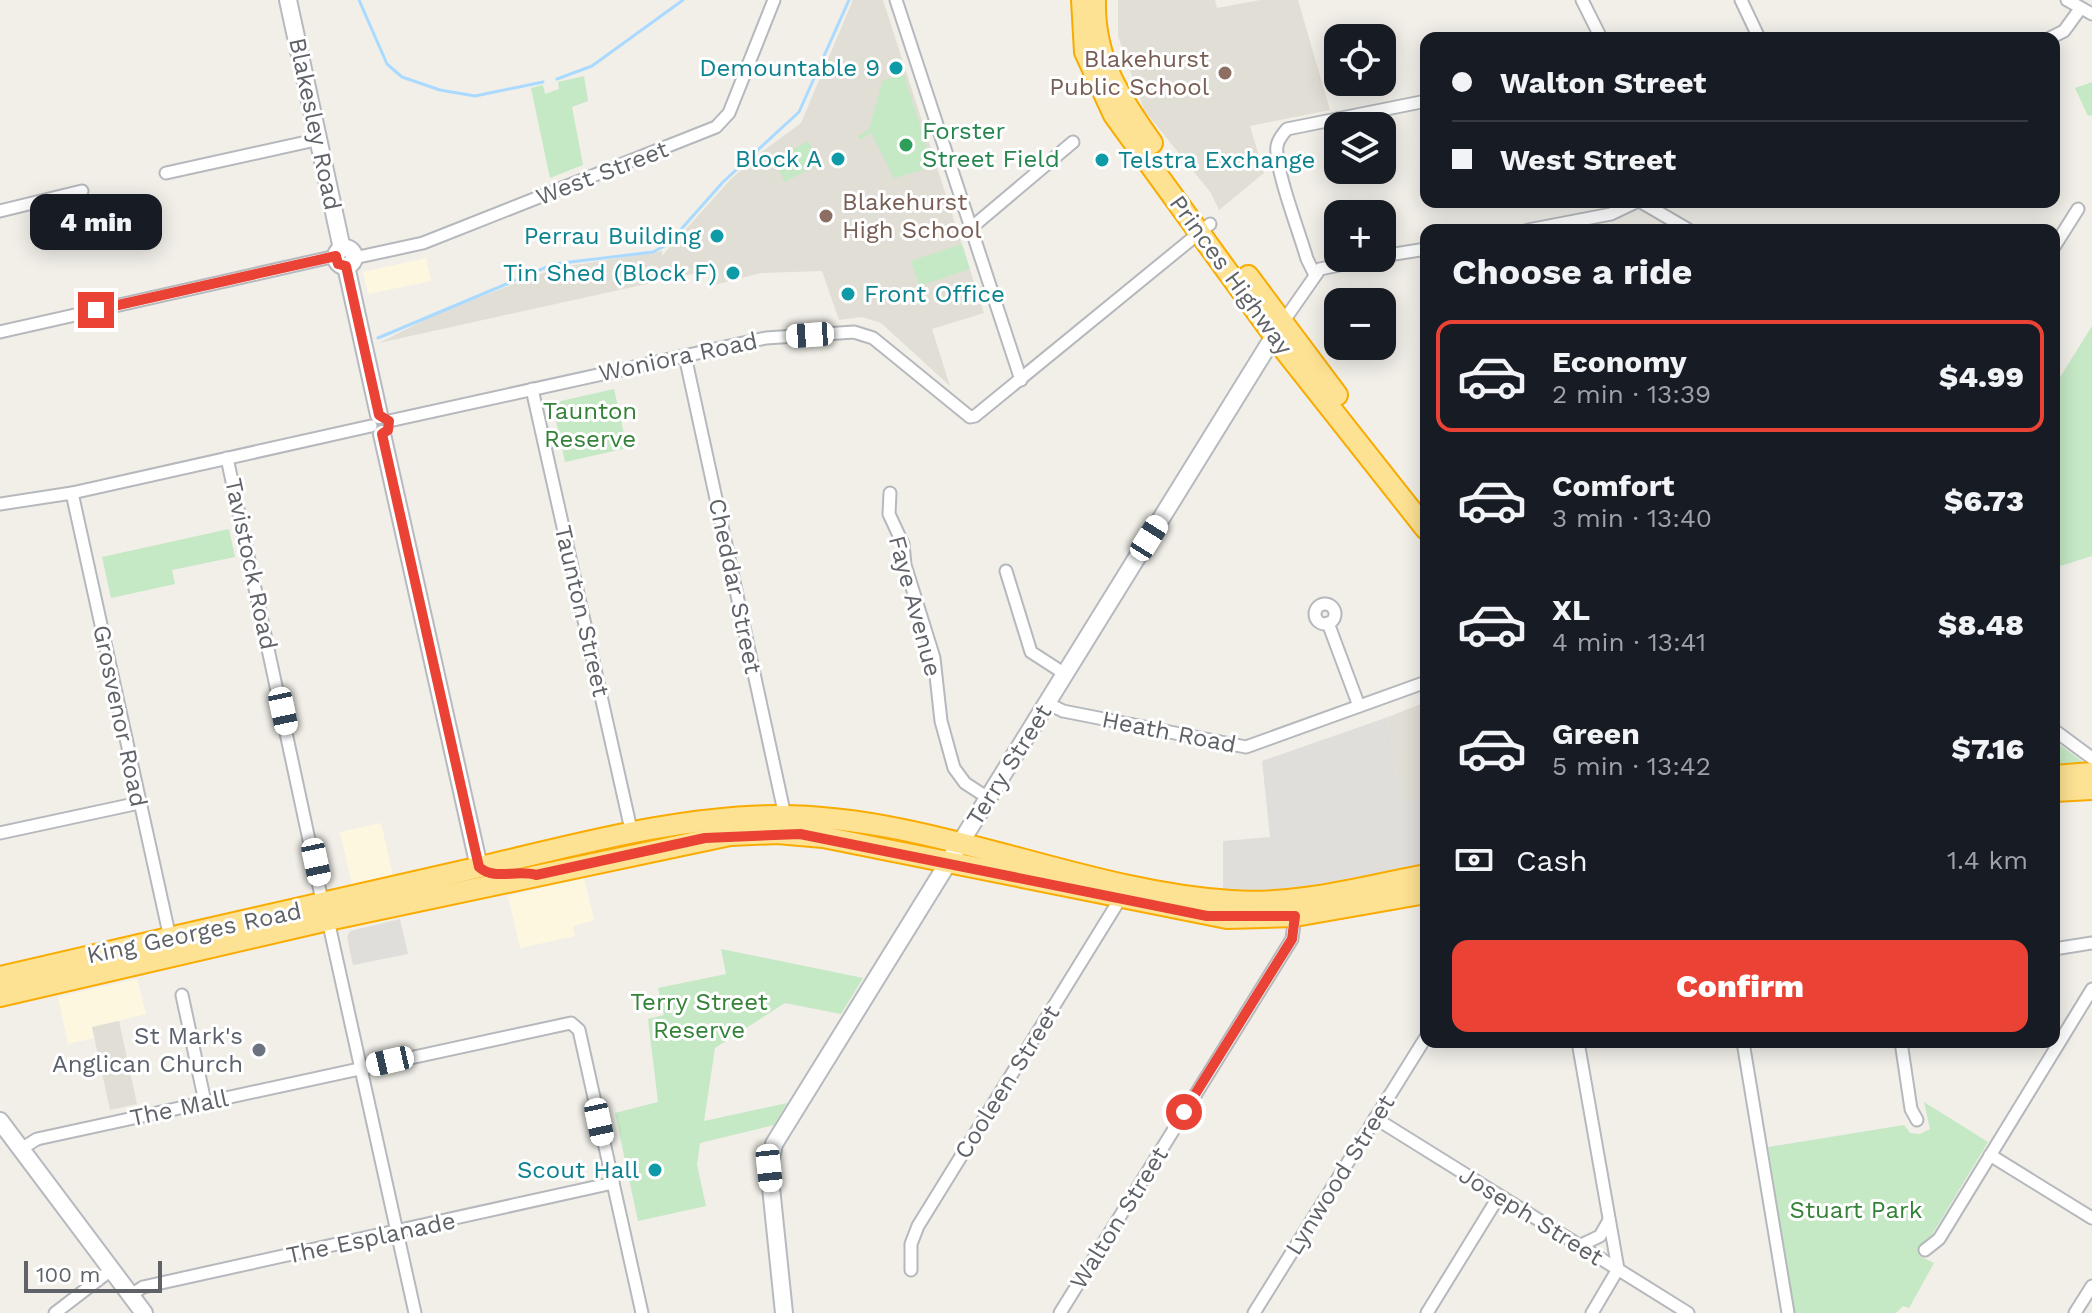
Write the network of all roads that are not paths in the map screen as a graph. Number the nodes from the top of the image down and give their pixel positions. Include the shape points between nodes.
1 (288, 0) edge
2 (774, 0) edge
3 (896, 0) edge
4 (1082, 0) edge
5 (1095, 0) edge
6 (1582, 0) edge
7 (1741, 0) edge
8 (2067, 0) edge
9 (2086, 11) edge
10 (1598, 32) edge
11 (1756, 32) edge
12 (2060, 33) edge
13 (1420, 102) edge
14 (320, 139) junction
15 (1073, 142) dead end
16 (166, 173) dead end
17 (82, 191) dead end
18 (1624, 208) edge
19 (1649, 208) edge
20 (2078, 209) dead end
21 (0, 211) edge
22 (1559, 224) edge
23 (1678, 224) edge
24 (971, 228) junction
25 (1205, 228) junction
26 (2060, 238) edge
27 (1420, 253) edge
28 (1396, 255) edge
29 (344, 257) junction
30 (1324, 268) edge
31 (1314, 273) junction
32 (1279, 330) junction
33 (0, 332) edge
34 (685, 356) junction
35 (1021, 380) junction
36 (532, 389) junction
37 (380, 424) junction
38 (227, 458) junction
39 (72, 493) junction
40 (890, 493) dead end
41 (1420, 500) edge
42 (0, 504) edge
43 (1420, 521) edge
44 (1006, 571) dead end
45 (1328, 623) dead end
46 (1065, 674) junction
47 (1420, 684) edge
48 (1047, 703) junction
49 (1359, 706) junction
50 (2060, 734) edge
51 (2092, 758) edge
52 (2092, 773) edge
53 (2060, 776) edge
54 (2092, 789) edge
55 (2060, 791) edge
56 (988, 798) junction
57 (139, 803) junction
58 (785, 816) junction
59 (0, 833) edge
60 (632, 834) junction
61 (955, 854) junction
62 (479, 867) junction
63 (536, 875) junction
64 (1420, 876) edge
65 (453, 892) junction
66 (1420, 894) edge
67 (1120, 899) junction
68 (326, 912) junction
69 (1295, 916) junction
70 (170, 938) junction
71 (2092, 943) edge
72 (2060, 948) edge
73 (0, 977) edge
74 (182, 995) dead end
75 (0, 996) edge
76 (2090, 996) edge
77 (2060, 1044) edge
78 (1420, 1047) edge
79 (1579, 1048) edge
80 (1744, 1048) edge
81 (1902, 1048) edge
82 (2057, 1048) edge
83 (361, 1067) junction
84 (205, 1102) junction
85 (1375, 1118) junction
86 (1917, 1120) dead end
87 (0, 1121) edge
88 (21, 1149) junction
89 (1990, 1155) junction
90 (613, 1183) junction
91 (1499, 1196) junction
92 (2092, 1218) edge
93 (1608, 1222) junction
94 (397, 1233) junction
95 (1579, 1246) junction
96 (1925, 1250) dead end
97 (1618, 1269) junction
98 (111, 1270) junction
99 (911, 1270) dead end
100 (2092, 1286) edge
101 (131, 1295) junction
102 (55, 1313) edge
103 (144, 1313) edge
104 (415, 1313) edge
105 (642, 1313) edge
106 (784, 1313) edge
107 (1060, 1313) edge
108 (1254, 1313) edge
109 (1427, 1313) edge
110 (1592, 1313) edge
111 (1688, 1313) edge
112 (1788, 1313) edge
113 (2075, 1313) edge

1 - 14 street, Blakesley Road
2 - 29 street, West Street via 729,113 716,127 423,243
3 - 24 street
4 - 25 highway, Princes Highway via 1082,35 1096,82 1114,115
5 - 25 highway, Princes Highway via 1096,36 1111,83
6 - 10 street
7 - 11 street
8 - 9 street
9 - 12 street
13 - 31 street via 1287,129 1277,147
14 - 16 street
14 - 29 street, Blakesley Road
15 - 24 street
17 - 21 street
18 - 22 street
19 - 23 street
20 - 26 street
24 - 35 street
25 - 32 highway, Princes Highway
25 - 35 street, Woniora Road
27 - 28 street
29 - 33 street, West Street
29 - 37 street, Blakesley Road
30 - 31 street
31 - 32 street
32 - 41 highway, Princes Highway
32 - 43 highway, Princes Highway
32 - 46 street, Terry Street
34 - 35 street, Woniora Road via 766,338 859,332 970,417
34 - 36 street, Woniora Road
34 - 58 street, Cheddar Street
36 - 37 street, Woniora Road
36 - 60 street, Taunton Street
37 - 38 street, Woniora Road
37 - 62 street, Blakesley Road
38 - 39 street, Woniora Road
38 - 68 street, Tavistock Road
39 - 42 street, Woniora Road
39 - 57 street, Grosvenor Road
40 - 56 street, Faye Avenue via 889,514 903,544 934,658 941,721 954,768
44 - 46 street via 1031,652
45 - 49 street
46 - 48 street, Terry Street
47 - 49 street, Heath Road
48 - 49 street, Heath Road via 1063,711 1238,747 1261,744
48 - 56 street, Terry Street
50 - 51 street
52 - 53 highway
54 - 55 highway
56 - 61 street, Terry Street
57 - 59 street
57 - 70 street, Grosvenor Road
58 - 60 highway, King Georges Road via 714,819
58 - 61 highway, King Georges Road via 880,826
60 - 62 highway, King Georges Road
61 - 63 highway, King Georges Road via 777,833 705,838
61 - 64 highway, King Georges Road via 1230,901 1278,901
61 - 67 highway, King Georges Road
61 - 106 street, Terry Street via 771,1152
62 - 63 highway via 494,875 521,870
62 - 65 highway via 477,875
62 - 68 highway, King Georges Road
63 - 65 highway, King Georges Road
65 - 68 highway, King Georges Road
66 - 69 highway, King Georges Road
67 - 69 highway, King Georges Road via 1217,917
67 - 99 street, Cooleen Street via 918,1226 911,1244
68 - 70 highway, King Georges Road
68 - 75 highway, King Georges Road
68 - 83 street, Tavistock Road
69 - 107 street, Walton Street via 1292,939
70 - 73 highway, King Georges Road
71 - 72 street
74 - 84 street
76 - 77 street
78 - 85 street, Lynwood Street
79 - 93 street
80 - 112 street
81 - 86 street
82 - 89 street
83 - 84 street, The Mall
83 - 90 street, The Mall via 574,1024
83 - 94 street, Tavistock Road
84 - 88 street, The Mall via 37,1139
85 - 91 street, Joseph Street
85 - 108 street, Lynwood Street
87 - 88 street
88 - 98 street
89 - 92 street
89 - 96 street via 1939,1239
90 - 94 street, The Esplanade
90 - 105 street
91 - 95 street, Joseph Street
91 - 109 street
93 - 95 street via 1600,1236
93 - 97 street
94 - 101 street, The Esplanade via 143,1287
94 - 104 street, Tavistock Road
95 - 97 street, Joseph Street
97 - 110 street
97 - 111 street, Joseph Street
98 - 101 street
98 - 102 street
100 - 113 street
101 - 103 street

